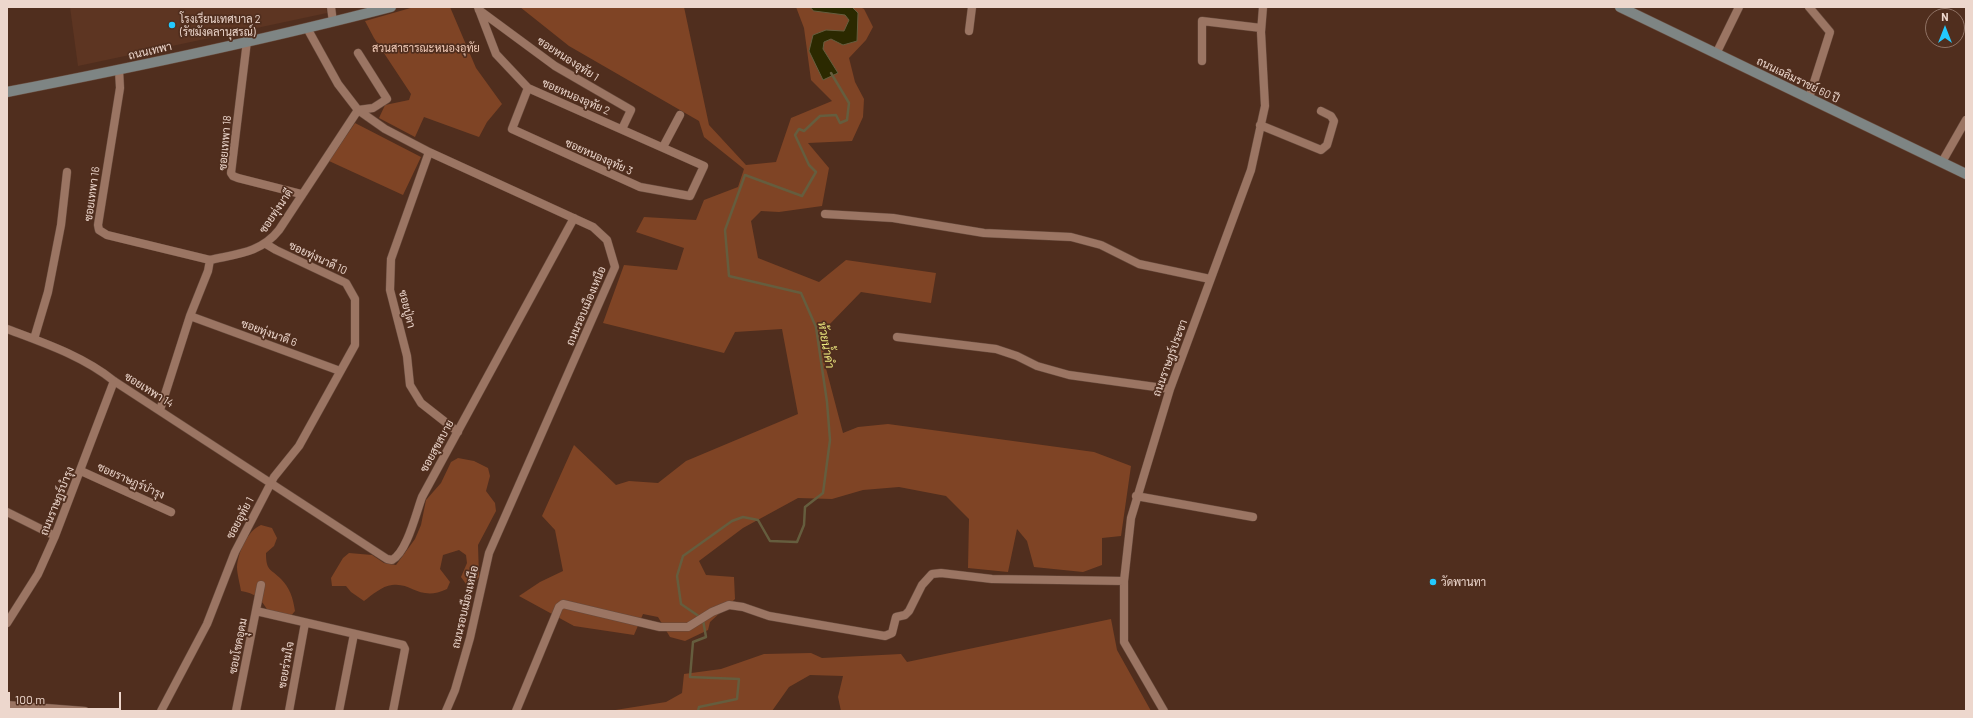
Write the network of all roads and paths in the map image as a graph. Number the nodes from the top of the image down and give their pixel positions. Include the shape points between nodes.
1 (331, 7) edge
2 (391, 7) edge
3 (972, 7) edge
4 (1263, 7) edge
5 (1620, 7) edge
6 (1739, 7) edge
7 (1809, 7) edge
8 (479, 8) edge
9 (333, 22) junction
10 (307, 28) junction
11 (1262, 28) junction
12 (969, 31) dead end
13 (247, 41) junction
14 (358, 53) dead end
15 (1716, 54) junction
16 (1202, 61) dead end
17 (119, 70) junction
18 (528, 88) junction
19 (7, 92) edge
20 (1809, 98) junction
21 (358, 110) junction
22 (1321, 111) dead end
23 (680, 115) dead end
24 (1966, 120) edge
25 (1260, 125) junction
26 (622, 130) junction
27 (663, 147) junction
28 (429, 152) junction
29 (1942, 162) junction
30 (704, 166) joint
31 (67, 172) dead end
32 (1966, 174) edge
33 (301, 194) junction
34 (825, 214) dead end
35 (574, 218) junction
36 (266, 244) junction
37 (210, 260) junction
38 (1210, 279) junction
39 (190, 316) junction
40 (7, 330) edge
41 (897, 337) dead end
42 (34, 340) junction
43 (355, 345) joint
44 (340, 371) junction
45 (114, 381) junction
46 (1170, 389) junction
47 (160, 410) junction
48 (458, 432) junction
49 (81, 471) junction
50 (271, 483) junction
51 (1136, 496) junction
52 (7, 512) edge
53 (171, 512) dead end
54 (1253, 518) dead end
55 (55, 536) junction
56 (1124, 581) junction
57 (261, 586) dead end
58 (256, 611) junction
59 (7, 623) edge
60 (305, 623) junction
61 (354, 634) junction
62 (7, 705) edge
63 (85, 711) edge
64 (161, 711) edge
65 (236, 711) edge
66 (289, 711) edge
67 (339, 711) edge
68 (393, 711) edge
69 (446, 711) edge
70 (516, 711) edge
71 (1164, 711) edge

1 - 9 street
2 - 9 street, ถนนเทพา
3 - 12 street
4 - 11 street, ถนนราษฎร์ประชา
5 - 15 street, ถนนเฉลิมราชย์ 60 ปี
6 - 15 street
7 - 20 street via 1830,32
8 - 18 street, ซอยหนองอุทัย 2 via 496,54
8 - 26 street, ซอยหนองอุทัย 1 via 556,66 631,110
9 - 10 street, ถนนเทพา
10 - 13 street, ถนนเทพา
10 - 21 street, ถนนรอบเมืองเหนือ via 338,84
11 - 16 street via 1202,21
11 - 25 street, ถนนราษฎร์ประชา via 1265,106
13 - 17 street, ถนนเทพา
13 - 33 street, ซอยเทพา 18 via 231,173 238,178
14 - 21 street via 387,99 373,108
15 - 20 street, ถนนเฉลิมราชย์ 60 ปี
17 - 19 street, ถนนเทพา
17 - 37 street, ซอยเทพา 16 via 120,88 99,230 107,235
18 - 26 street, ซอยหนองอุทัย 2
18 - 30 street, ซอยหนองอุทัย 3 via 512,129 640,187 690,196
20 - 29 street, ถนนเฉลิมราชย์ 60 ปี
21 - 28 street, ถนนรอบเมืองเหนือ via 385,129
21 - 33 street, ซอยทุ่งนาดี
22 - 25 street via 1331,116 1334,121 1327,145 1321,150
23 - 27 street
24 - 29 street
25 - 38 street, ถนนราษฎร์ประชา via 1251,170
26 - 27 street, ซอยหนองอุทัย 2
27 - 30 street, ซอยหนองอุทัย 2
28 - 35 street, ถนนรอบเมืองเหนือ
28 - 48 street, ซอยปู่ตา via 391,259 390,290 407,356 410,385 421,403
29 - 32 street, ถนนเฉลิมราชย์ 60 ปี
31 - 42 street via 61,225 48,292
33 - 36 street, ซอยทุ่งนาดี via 279,230
34 - 38 street via 893,218 984,233 1070,237 1101,245 1139,264
35 - 48 street, ซอยสุขสบาย
35 - 69 street, ถนนรอบเมืองเหนือ via 593,227 606,240 615,267 489,553 470,638
36 - 37 street, ซอยทุ่งนาดี
36 - 43 street, ซอยทุ่งนาดี 10 via 346,283 356,299
37 - 39 street
38 - 46 street, ถนนราษฎร์ประชา
39 - 44 street, ซอยทุ่งนาดี 6
39 - 47 street
40 - 42 street, ซอยเทพา 14
41 - 46 street via 996,349 1037,366 1069,375
42 - 45 street, ซอยเทพา 14 via 84,361
43 - 44 street, ซอยอุทัย 1
44 - 50 street, ซอยอุทัย 1 via 299,446
45 - 47 street, ซอยเทพา 14
45 - 49 street, ถนนราษฏร์บำรุง
46 - 51 street, ถนนราษฎร์ประชา
47 - 50 street, ซอยเทพา 14
48 - 50 street, ซอยสุขสบาย via 422,497 408,537 396,558 392,560
49 - 53 street, ซอยราษฏร์บำรุง
49 - 55 street, ถนนราษฏร์บำรุง
50 - 64 street, ซอยอุทัย 1 via 235,552 207,624
51 - 54 street
51 - 56 street, ถนนราษฎร์ประชา
52 - 55 street
55 - 59 street, ถนนราษฏร์บำรุง via 38,574
56 - 70 street via 992,579 932,574 922,586 909,611 896,617 892,632 885,636 769,616 743,606 729,605 688,627 660,627 563,604 559,607
56 - 71 street, ถนนราษฎร์ประชา via 1124,642
57 - 58 street, ซอยโชคอุุดม
58 - 60 street
58 - 65 street, ซอยโชคอุุดม
60 - 61 street
60 - 66 street, ซอยร่วมใจ
61 - 67 street
61 - 68 street via 403,645 405,649
62 - 63 street

